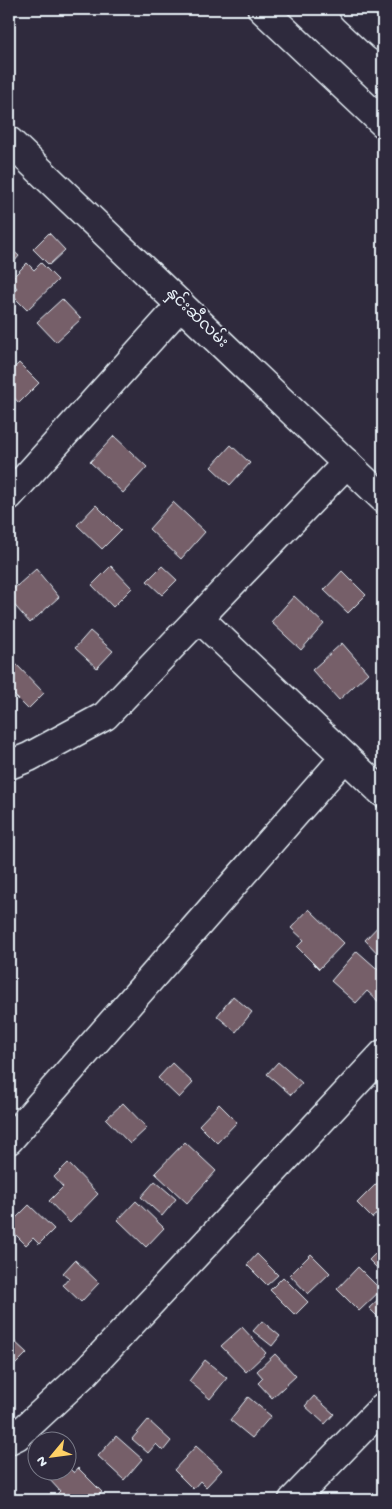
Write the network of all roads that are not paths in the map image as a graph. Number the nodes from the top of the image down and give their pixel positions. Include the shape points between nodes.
1 (262, 9) edge
2 (353, 9) edge
3 (383, 37) edge
4 (383, 123) edge
5 (13, 155) edge
6 (181, 305) junction
7 (347, 463) junction
8 (9, 496) edge
9 (383, 498) edge
10 (199, 618) junction
11 (345, 757) junction
12 (9, 765) edge
13 (383, 793) edge
14 (383, 1054) edge
15 (9, 1140) edge
16 (383, 1407) edge
17 (9, 1440) edge
18 (293, 1500) edge

1 - 4 street
2 - 3 street
5 - 6 street, နှင်းဆီလမ်း
6 - 7 street, နှင်းဆီလမ်း
6 - 8 street
7 - 9 street, နှင်းဆီလမ်း
7 - 10 street
10 - 11 street
10 - 12 street via 105,716
11 - 13 street
11 - 15 street
14 - 17 street via 85,1373
16 - 18 street

